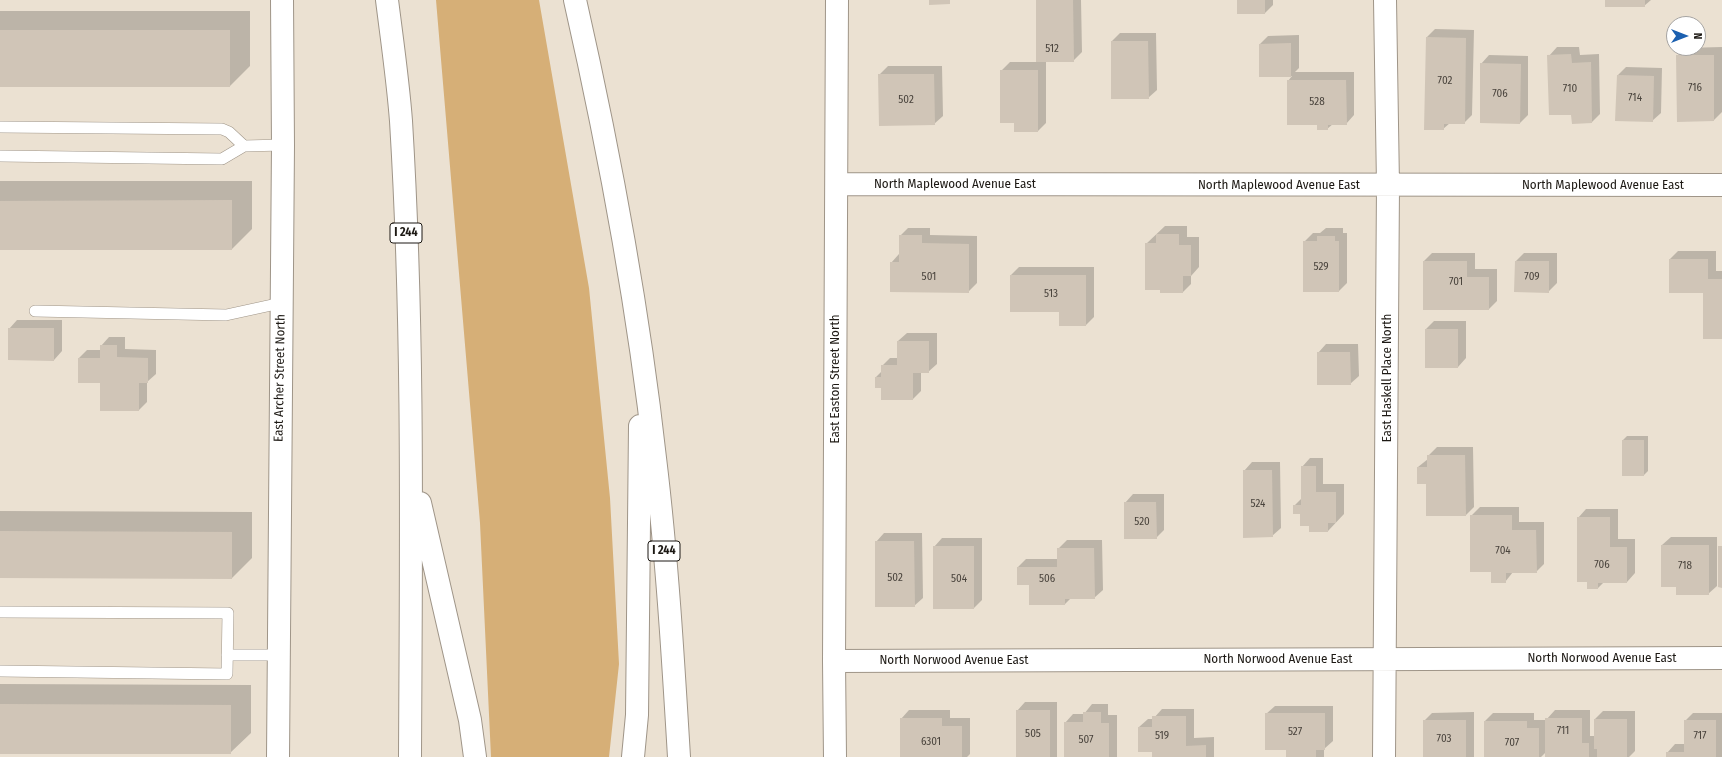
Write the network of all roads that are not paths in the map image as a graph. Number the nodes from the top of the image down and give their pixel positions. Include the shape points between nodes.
1 (282, 0) edge
2 (387, 0) edge
3 (575, 0) edge
4 (837, 0) edge
5 (1385, 0) edge
6 (0, 127) edge
7 (283, 144) junction
8 (244, 146) junction
9 (0, 156) edge
10 (837, 184) junction
11 (1388, 185) junction
12 (1722, 185) edge
13 (281, 303) junction
14 (35, 311) dead end
15 (641, 347) junction
16 (412, 467) junction
17 (0, 612) edge
18 (227, 656) junction
19 (278, 656) junction
20 (1722, 658) edge
21 (1384, 659) junction
22 (834, 661) junction
23 (0, 671) edge
24 (278, 757) edge
25 (410, 757) edge
26 (475, 757) edge
27 (633, 757) edge
28 (679, 757) edge
29 (835, 757) edge
30 (1384, 757) edge

1 - 7 main road, East Archer Street North
2 - 16 main road, I 244 via 401,119 409,289
3 - 15 main road, I 244 via 598,102
4 - 10 main road, East Easton Street North
5 - 11 main road, East Haskell Place North
6 - 8 lane via 222,129
7 - 8 lane
7 - 13 main road, East Archer Street North
8 - 9 lane via 222,159
10 - 11 main road, North Maplewood Avenue East
10 - 22 main road, East Easton Street North
11 - 12 main road, North Maplewood Avenue East
11 - 21 main road, East Haskell Place North
13 - 14 lane via 226,315
13 - 19 main road, East Archer Street North
15 - 27 main road via 637,715
15 - 28 main road, I 244 via 671,619
16 - 25 main road, I 244
16 - 26 main road via 470,720
17 - 18 lane via 228,613
18 - 19 lane
18 - 23 lane via 227,674
19 - 24 main road, East Archer Street North
20 - 21 main road, North Norwood Avenue East
21 - 22 main road, North Norwood Avenue East
21 - 30 main road, East Haskell Place North
22 - 29 main road, East Easton Street North

